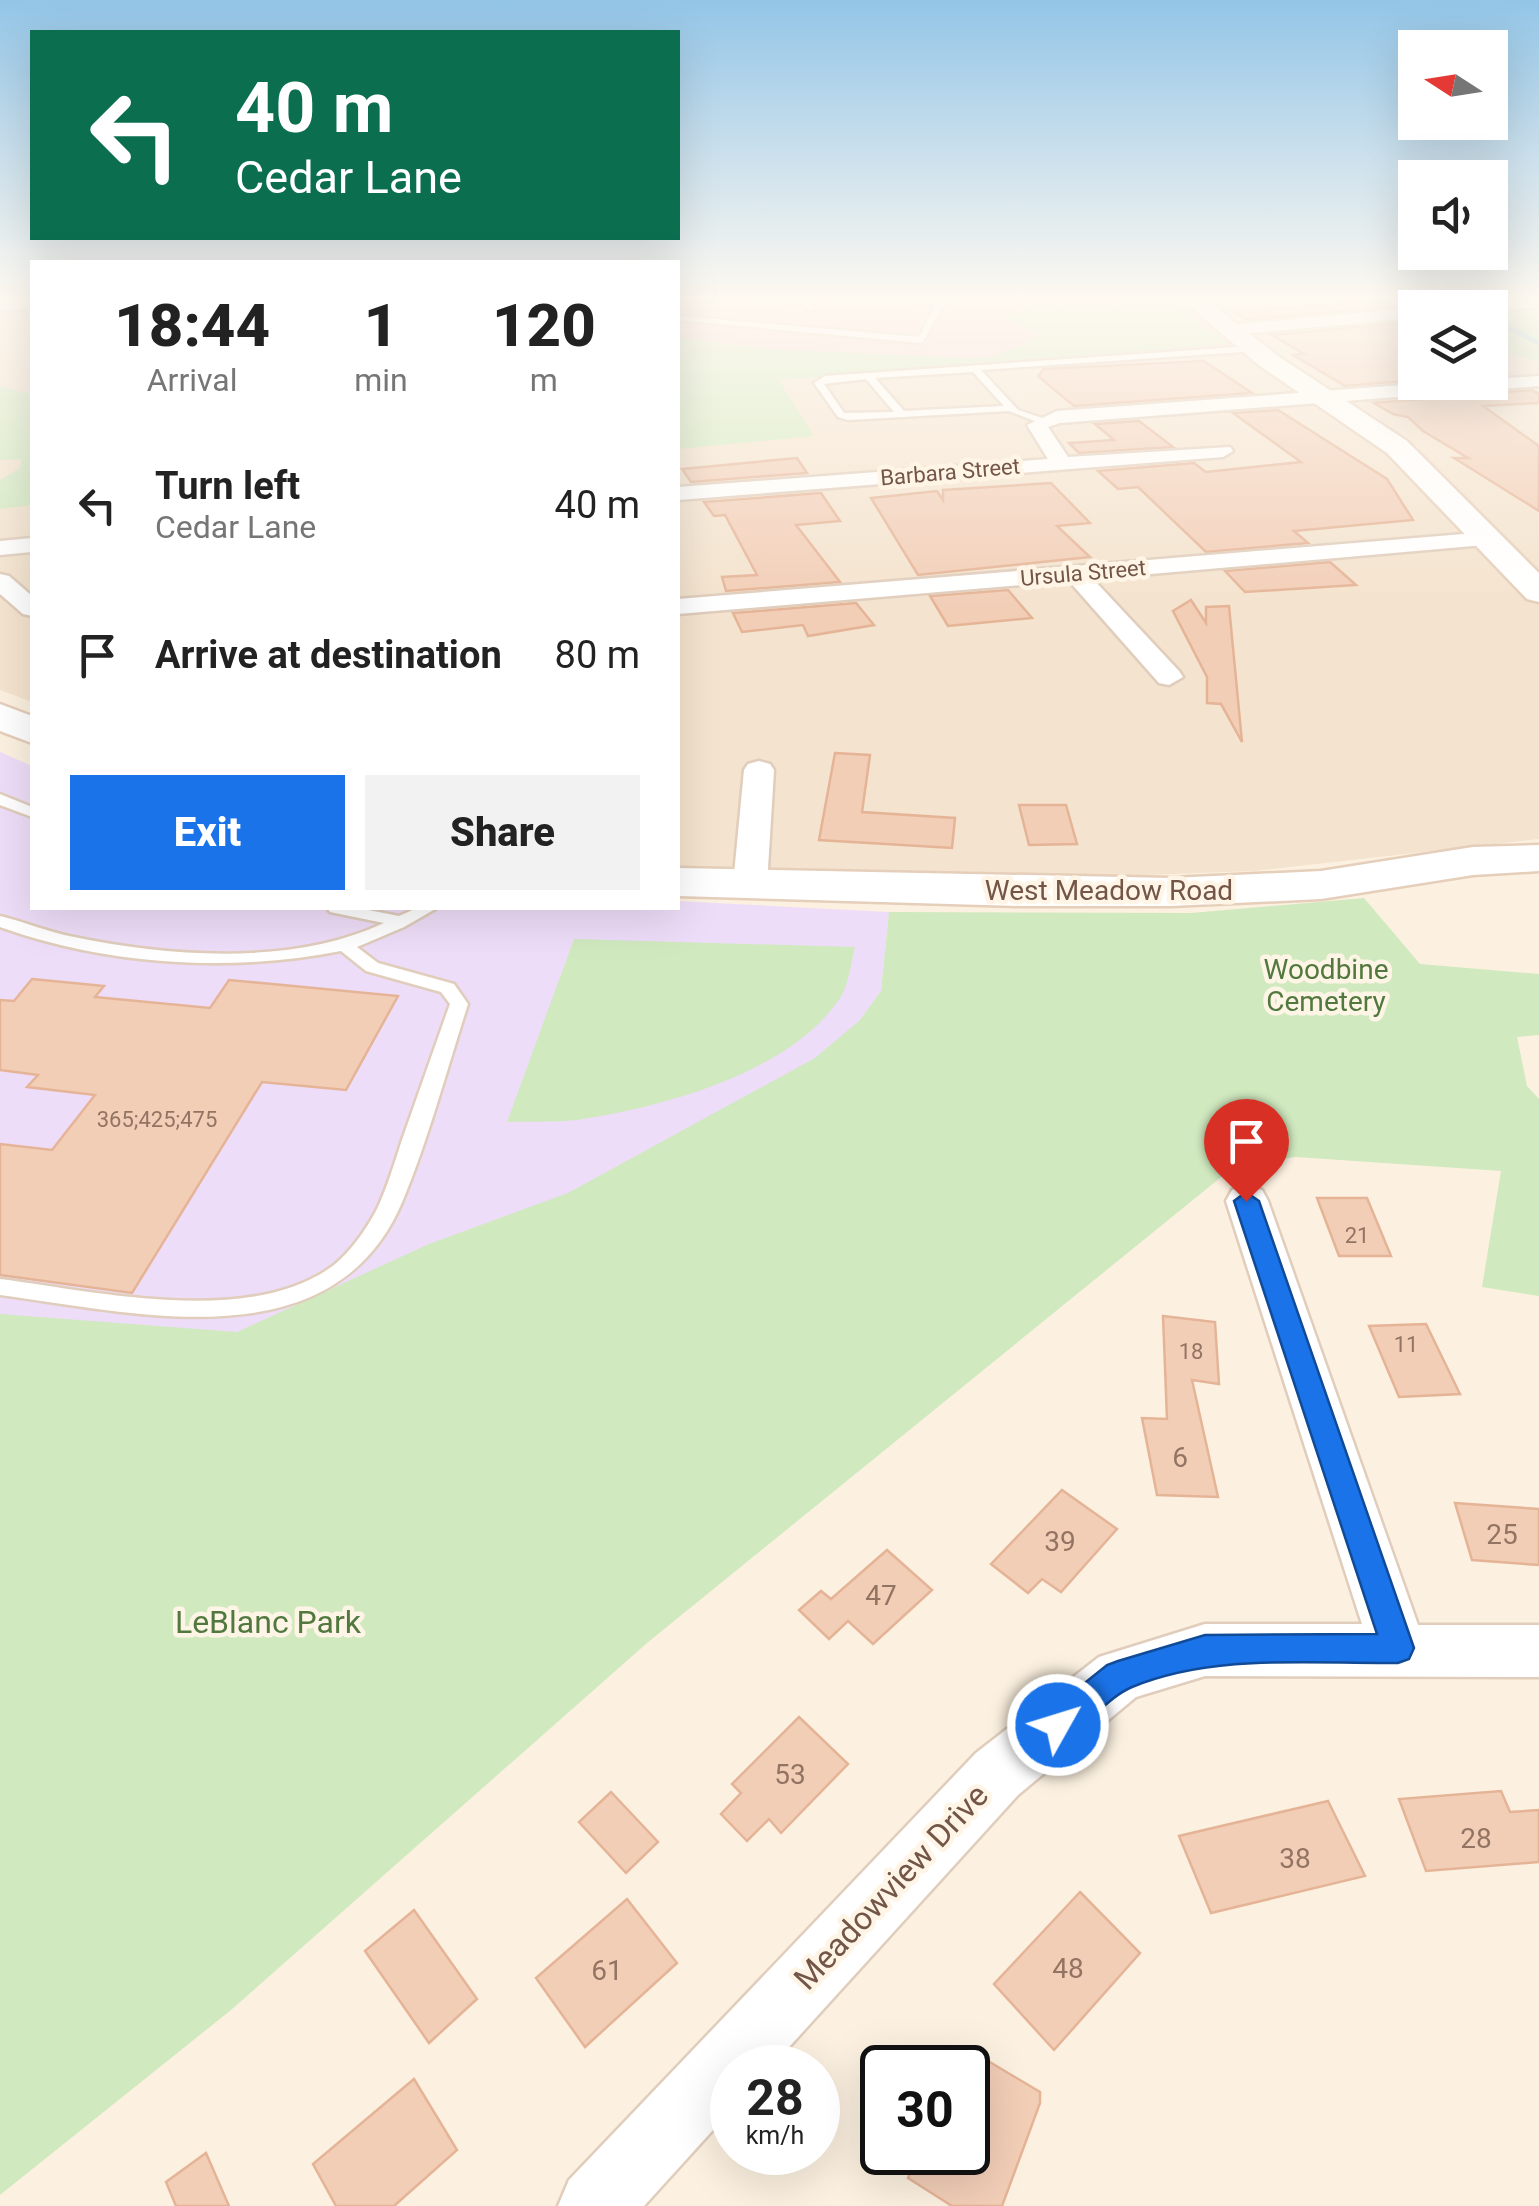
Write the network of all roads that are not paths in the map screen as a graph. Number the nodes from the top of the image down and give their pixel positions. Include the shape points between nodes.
1 (831, 401) edge
2 (890, 401) edge
3 (1003, 401) edge
4 (1243, 401) edge
5 (1328, 401) edge
6 (1010, 408) junction
7 (902, 414) junction
8 (1046, 422) junction
9 (1224, 451) dead end
10 (1062, 464) junction
11 (680, 494) edge
12 (1488, 539) junction
13 (30, 545) edge
14 (0, 548) edge
15 (1076, 574) junction
16 (0, 581) edge
17 (1539, 592) edge
18 (30, 607) edge
19 (680, 607) edge
20 (1169, 677) dead end
21 (0, 716) edge
22 (30, 730) edge
23 (759, 770) dead end
24 (0, 800) edge
25 (30, 811) edge
26 (1539, 858) edge
27 (680, 882) edge
28 (750, 885) junction
29 (345, 910) edge
30 (425, 910) edge
31 (0, 921) edge
32 (401, 922) junction
33 (344, 945) junction
34 (1246, 1201) dead end
35 (0, 1287) edge
36 (1398, 1648) junction
37 (1539, 1650) edge
38 (595, 2206) edge

1 - 7 lane via 841,415
2 - 7 lane
3 - 6 lane
4 - 8 street
5 - 12 main road via 1398,447
6 - 7 lane
6 - 8 lane
8 - 10 street via 1038,425
9 - 10 street, Barbara Street
10 - 11 street, Barbara Street
12 - 15 street, Ursula Street
12 - 17 main road
13 - 14 street
15 - 19 street, Ursula Street
15 - 20 street
16 - 18 street
21 - 22 main road
23 - 28 street
24 - 25 lane
26 - 28 main road, West Meadow Road via 1473,861 1321,885 1171,892
27 - 28 main road, West Meadow Road
29 - 32 lane
30 - 32 lane
31 - 33 lane via 76,944 238,958
32 - 33 lane
33 - 35 lane via 372,966 448,988 459,1004 392,1200 340,1272 299,1294 254,1306 168,1305
34 - 36 street
36 - 37 street, Meadowview Drive
36 - 38 street, Meadowview Drive via 1205,1650 1118,1676 997,1774

